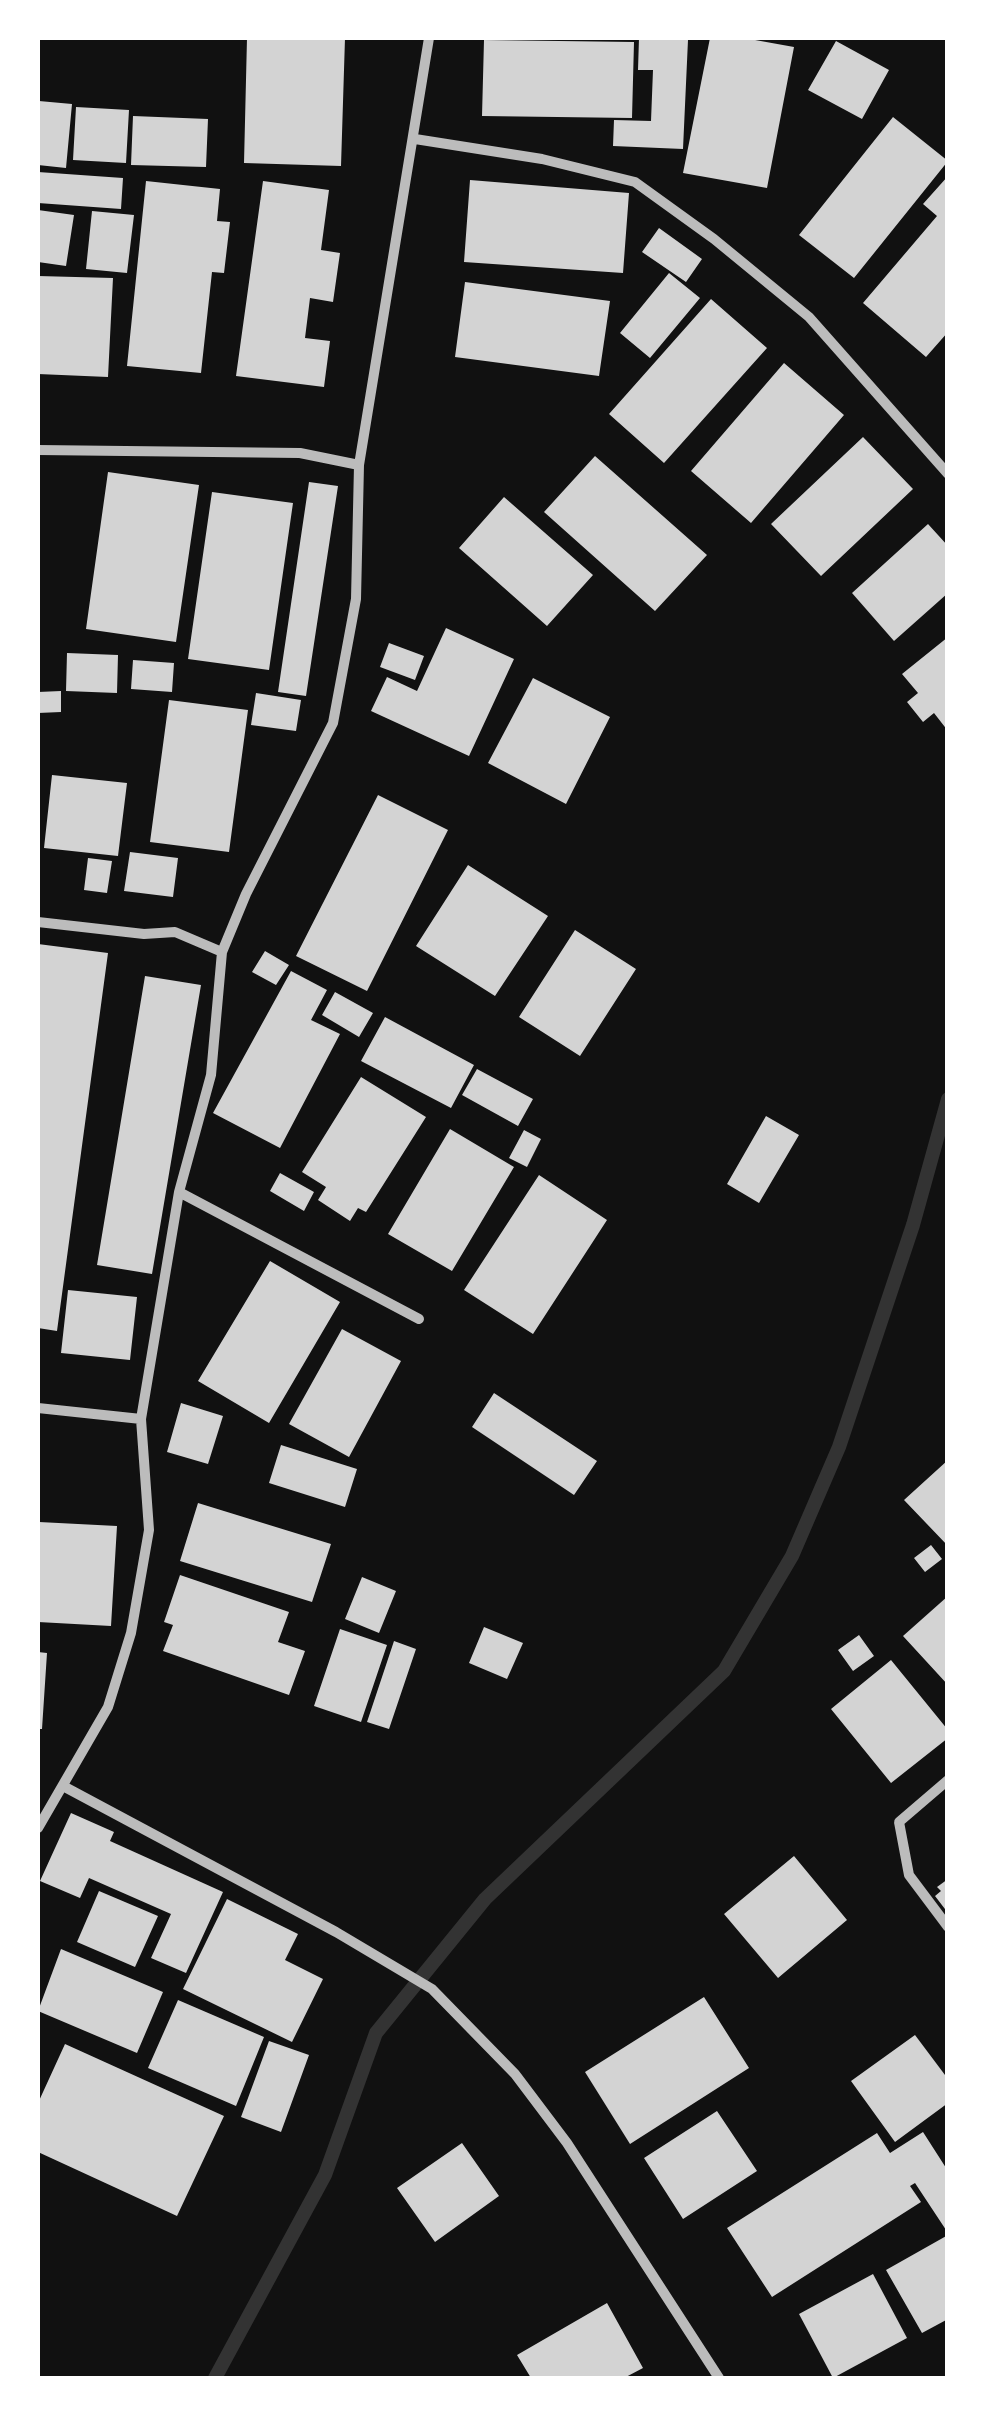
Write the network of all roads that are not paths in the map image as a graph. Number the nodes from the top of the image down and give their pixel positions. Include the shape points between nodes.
1 (429, 38) edge
2 (415, 139) junction
3 (38, 450) edge
4 (359, 465) junction
5 (948, 474) edge
6 (38, 922) edge
7 (222, 952) junction
8 (179, 1192) junction
9 (418, 1320) dead end
10 (38, 1408) edge
11 (141, 1419) junction
12 (948, 1780) edge
13 (63, 1786) junction
14 (38, 1828) edge
15 (948, 1926) edge
16 (719, 2378) edge

1 - 2 street
2 - 4 street
2 - 5 street via 635,182 809,318
3 - 4 street via 300,452
4 - 7 street via 356,599 332,723
6 - 7 street via 175,932
7 - 8 street via 212,1075
8 - 9 street
8 - 11 street
10 - 11 street
11 - 13 street via 149,1530 131,1634 108,1707
12 - 15 street via 899,1822 909,1875
13 - 14 street
13 - 16 street via 432,1990 515,2074 556,2129

